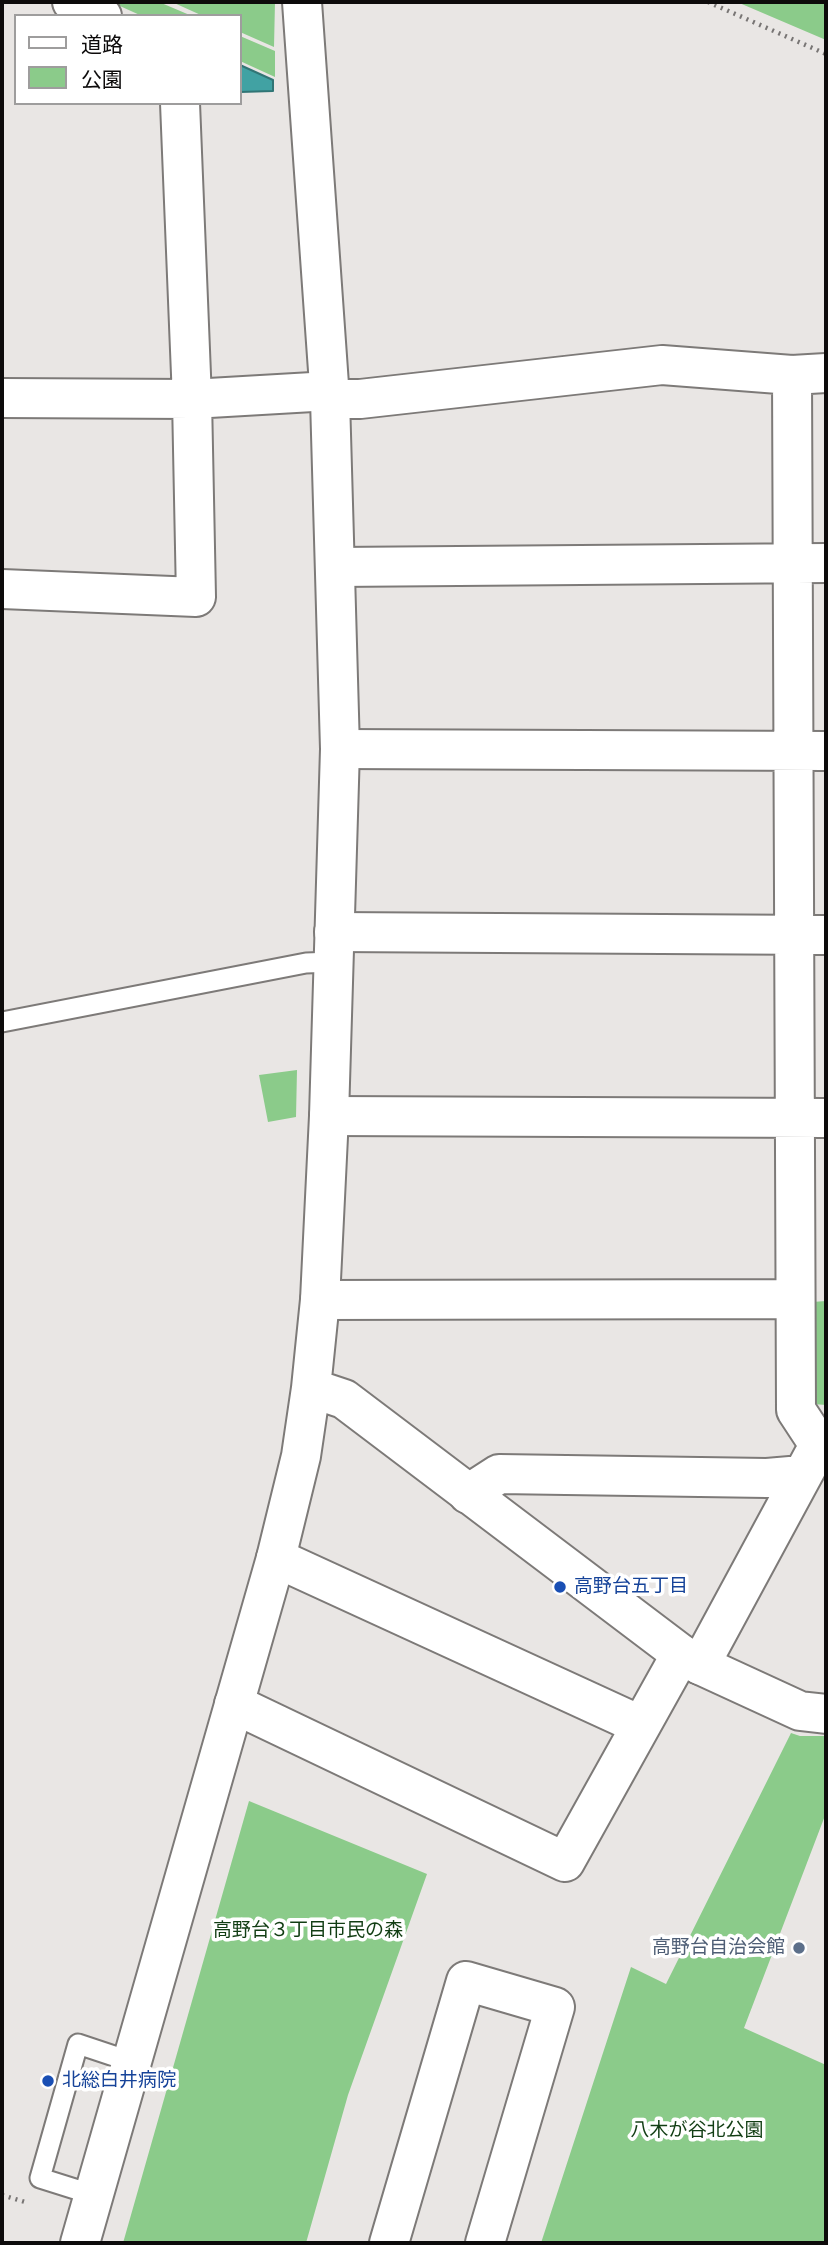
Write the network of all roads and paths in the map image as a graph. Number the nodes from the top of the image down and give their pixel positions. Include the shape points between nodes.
1 (72, 2) edge
2 (302, 2) edge
3 (708, 2) edge
4 (98, 14) edge
5 (826, 54) edge
6 (180, 105) edge
7 (809, 374) edge
8 (330, 395) junction
9 (2, 398) edge
10 (192, 399) junction
11 (809, 563) edge
12 (336, 567) junction
13 (2, 589) edge
14 (340, 749) junction
15 (810, 751) edge
16 (810, 935) edge
17 (333, 947) junction
18 (2, 1022) edge
19 (329, 1116) junction
20 (811, 1118) edge
21 (795, 1299) junction
22 (320, 1300) junction
23 (311, 1388) junction
24 (816, 1451) edge
25 (468, 1494) junction
26 (276, 1558) junction
27 (690, 1659) junction
28 (234, 1704) junction
29 (826, 1714) edge
30 (640, 1724) junction
31 (132, 2062) junction
32 (94, 2195) junction
33 (80, 2243) edge
34 (389, 2243) edge
35 (485, 2243) edge

1 - 4 street
2 - 8 street
3 - 5 path
6 - 10 street
7 - 8 street via 662,365 360,399
7 - 11 street
8 - 10 street
8 - 12 street
9 - 10 street
10 - 13 street via 196,597
11 - 12 street
11 - 15 street
12 - 14 street
14 - 15 street
14 - 17 street
15 - 16 street
16 - 17 street
16 - 20 street
17 - 18 lane via 306,963
17 - 19 street
19 - 20 street
19 - 22 street
20 - 21 street
21 - 22 street
21 - 24 street via 796,1410
22 - 23 street
23 - 25 street via 344,1399
23 - 26 street via 301,1456
24 - 25 street via 767,1478 499,1474
24 - 27 street
25 - 27 street
26 - 28 street
26 - 30 street
27 - 29 street via 800,1711
27 - 30 street
28 - 30 street via 565,1861
28 - 31 street
31 - 32 street
31 - 32 lane via 78,2044 40,2178
32 - 33 street
34 - 35 street via 466,1981 555,2007

